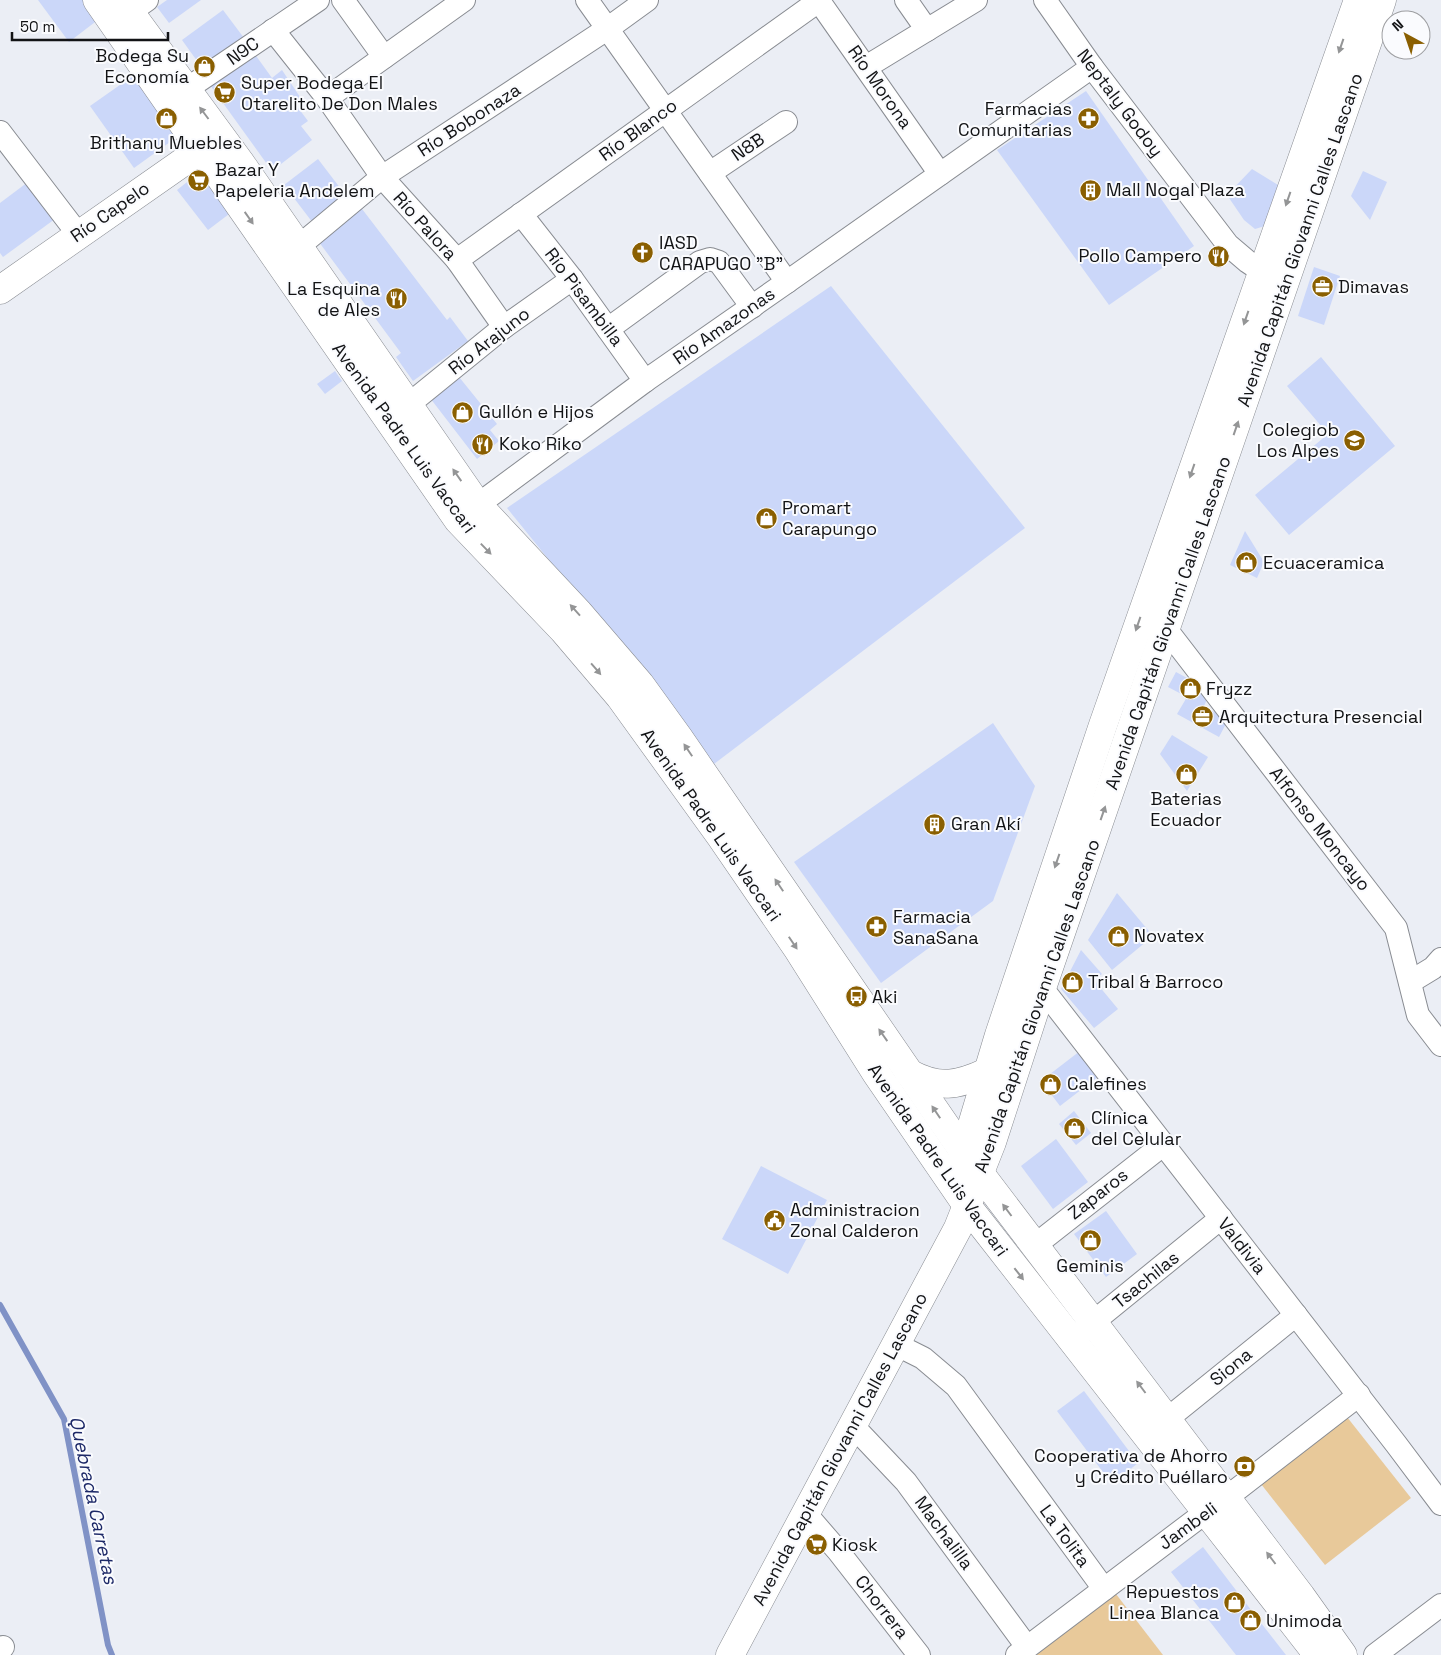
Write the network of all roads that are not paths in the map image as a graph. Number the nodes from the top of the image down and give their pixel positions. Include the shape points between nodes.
1 (97, 0) edge
2 (318, 0) edge
3 (343, 0) edge
4 (464, 0) edge
5 (587, 0) edge
6 (647, 0) edge
7 (819, 0) edge
8 (906, 0) edge
9 (976, 0) edge
10 (1045, 0) edge
11 (1358, 0) edge
12 (1382, 0) edge
13 (133, 4) edge
14 (607, 29) junction
15 (273, 30) junction
16 (927, 30) junction
17 (384, 57) junction
18 (866, 67) junction
19 (1092, 67) junction
20 (178, 96) junction
21 (327, 98) junction
22 (665, 111) junction
23 (786, 122) dead end
24 (0, 132) edge
25 (211, 143) junction
26 (710, 173) junction
27 (940, 174) junction
28 (382, 177) junction
29 (521, 214) junction
30 (78, 234) junction
31 (298, 247) junction
32 (457, 260) junction
33 (572, 278) junction
34 (1273, 279) junction
35 (787, 282) junction
36 (0, 290) edge
37 (752, 307) junction
38 (504, 327) junction
39 (608, 329) junction
40 (645, 381) junction
41 (408, 404) junction
42 (468, 512) junction
43 (1166, 629) junction
44 (1441, 959) edge
45 (1410, 982) junction
46 (1042, 988) junction
47 (1441, 1045) edge
48 (987, 1072) junction
49 (909, 1073) junction
50 (1164, 1144) junction
51 (963, 1151) junction
52 (980, 1174) junction
53 (961, 1198) junction
54 (1221, 1218) junction
55 (1034, 1246) junction
56 (1296, 1315) junction
57 (1092, 1323) junction
58 (1071, 1341) junction
59 (897, 1346) junction
60 (1359, 1395) junction
61 (1166, 1420) junction
62 (854, 1426) junction
63 (1441, 1504) edge
64 (1216, 1505) junction
65 (806, 1514) junction
66 (1104, 1589) junction
67 (1441, 1605) edge
68 (1022, 1651) edge
69 (730, 1655) edge
70 (919, 1655) edge
71 (1318, 1655) edge
72 (1343, 1655) edge
73 (1375, 1655) edge

1 - 20 main road, Avenida Padre Luis Vaccari
2 - 15 street, N9C
3 - 17 street
4 - 17 street
5 - 14 street
6 - 14 street, Río Bobonaza
7 - 18 street, Río Morona
7 - 22 street, Río Blanco
8 - 16 street
9 - 16 street
10 - 19 street, Neptaly Godoy
11 -> 34 main road, Avenida Capitán Giovanni Calles Lascano
12 - 34 main road, Avenida Capitán Giovanni Calles Lascano
13 - 20 main road, Avenida Padre Luis Vaccari
14 - 22 street
14 - 28 street, Río Bobonaza
15 - 20 street, N9C
15 - 21 street, Río Palora
16 - 18 street
17 - 21 street
18 - 27 street, Río Morona
19 - 27 street, Río Amazonas
19 - 34 street, Neptaly Godoy via 1228,246
20 - 25 main road, Avenida Padre Luis Vaccari
21 - 28 street, Río Palora
22 - 26 street
22 - 29 street, Río Blanco
23 - 26 street, N8B
24 - 30 street
25 - 30 main road, Río Capelo
25 - 31 main road, Avenida Padre Luis Vaccari
25 -> 42 main road, Avenida Padre Luis Vaccari
26 - 35 street
27 - 35 street, Río Amazonas
28 - 31 street, Río Bobonaza
28 - 32 street, Río Palora
29 - 32 street, Río Blanco
29 - 33 street, Río Pisambilla
30 - 36 main road, Río Capelo
31 - 41 main road, Avenida Padre Luis Vaccari
32 - 38 street, Río Palora
33 - 38 street, Río Arajuno
33 - 39 street, Río Pisambilla
43 -> 34 main road, Avenida Capitán Giovanni Calles Lascano
34 -> 48 main road, Avenida Capitán Giovanni Calles Lascano via 1103,725
35 - 37 street, Río Amazonas
37 - 39 street via 719,262 710,259 700,262
37 - 40 street, Río Amazonas
38 - 41 street, Río Arajuno
39 - 40 street, Río Pisambilla
40 - 42 street, Río Amazonas
42 -> 41 main road, Avenida Padre Luis Vaccari
49 -> 42 main road, Avenida Padre Luis Vaccari via 640,684 578,613
42 -> 53 main road, Avenida Padre Luis Vaccari via 620,697 722,837
43 - 45 street, Alfonso Moncayo via 1396,928
46 -> 43 main road, Avenida Capitán Giovanni Calles Lascano
44 - 45 street
45 - 47 street, Alfonso Moncayo via 1418,1015
46 - 50 street, Valdivia
46 - 52 main road, Avenida Capitán Giovanni Calles Lascano
48 - 49 main road via 952,1084 924,1081
48 - 51 main road, Avenida Capitán Giovanni Calles Lascano
51 -> 49 main road, Avenida Padre Luis Vaccari
50 - 54 street, Valdivia
50 - 55 street, Zaparos
51 - 52 main road, Avenida Padre Luis Vaccari
51 - 53 main road, Avenida Capitán Giovanni Calles Lascano
52 - 53 main road, Avenida Capitán Giovanni Calles Lascano
55 -> 52 main road, Avenida Padre Luis Vaccari
53 -> 58 main road, Avenida Padre Luis Vaccari
53 - 59 main road, Avenida Capitán Giovanni Calles Lascano via 958,1228
54 - 56 street, Valdivia
54 - 57 street, Tsachilas
55 - 57 main road, Avenida Padre Luis Vaccari
56 - 60 street, Valdivia
56 - 61 street, Siona
57 - 58 street, Tsachilas
61 -> 57 main road, Avenida Padre Luis Vaccari
58 - 64 main road, Avenida Padre Luis Vaccari
59 - 62 main road, Avenida Capitán Giovanni Calles Lascano
59 - 66 street, La Tolita via 923,1358 956,1386
60 - 63 street, Valdivia
60 - 64 street, Jambeli
61 - 64 main road, Avenida Padre Luis Vaccari
62 - 65 main road, Avenida Capitán Giovanni Calles Lascano
62 - 68 street, Machalilla via 906,1482
64 - 66 street, Jambeli
64 - 71 main road, Avenida Padre Luis Vaccari
72 -> 64 main road, Avenida Padre Luis Vaccari via 1301,1596
65 - 69 main road, Avenida Capitán Giovanni Calles Lascano
65 - 70 street, Chorrera
66 - 68 street, Jambeli
67 - 73 street

